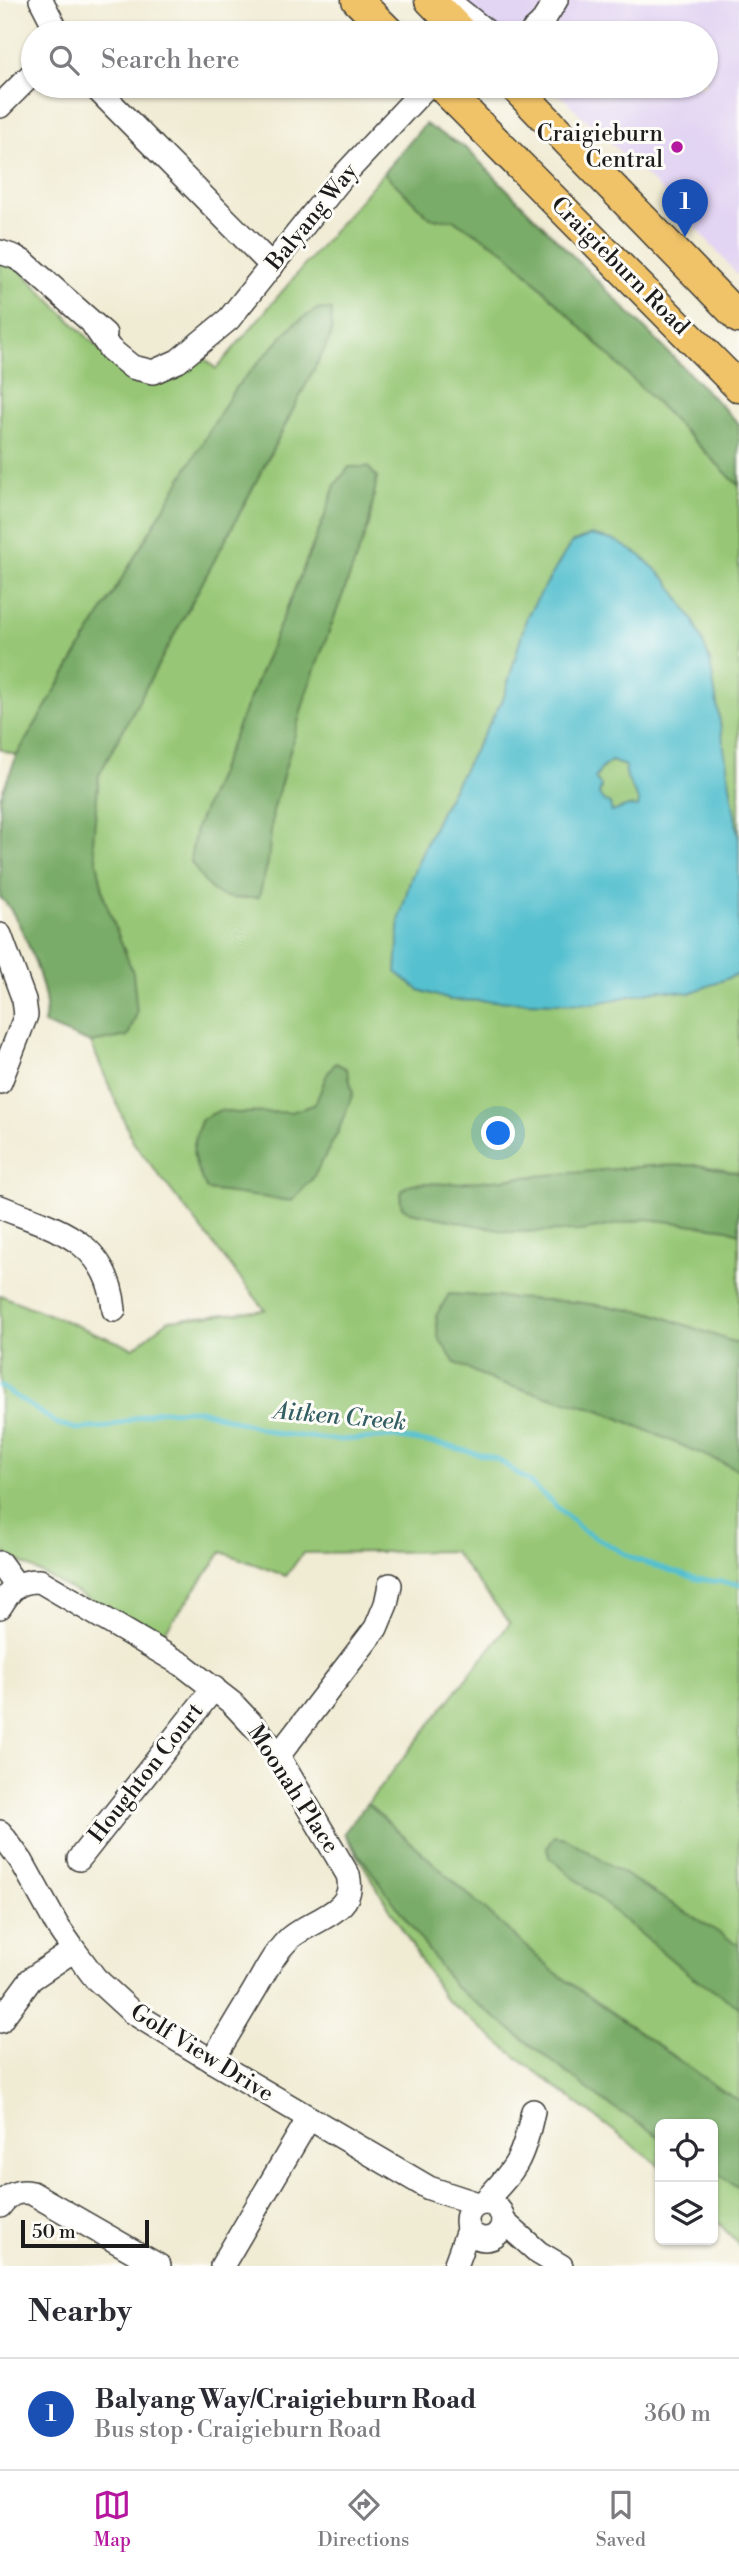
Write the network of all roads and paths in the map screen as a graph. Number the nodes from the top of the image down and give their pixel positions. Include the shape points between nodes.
1 (41, 0) edge
2 (357, 0) edge
3 (430, 0) edge
4 (447, 0) edge
5 (556, 0) edge
6 (572, 0) edge
7 (52, 21) edge
8 (378, 21) edge
9 (450, 21) edge
10 (473, 21) edge
11 (542, 21) edge
12 (559, 21) edge
13 (21, 85) edge
14 (106, 98) edge
15 (416, 98) edge
16 (453, 98) edge
17 (532, 98) edge
18 (0, 106) edge
19 (0, 242) edge
20 (0, 253) edge
21 (272, 266) junction
22 (66, 298) junction
23 (739, 318) edge
24 (739, 387) edge
25 (0, 935) edge
26 (0, 1082) edge
27 (0, 1207) edge
28 (114, 1310) dead end
29 (0, 1563) edge
30 (16, 1585) junction
31 (390, 1585) dead end
32 (0, 1607) edge
33 (214, 1688) junction
34 (278, 1756) junction
35 (0, 1832) edge
36 (79, 1859) dead end
37 (74, 1950) junction
38 (0, 2021) edge
39 (212, 2061) junction
40 (533, 2111) dead end
41 (309, 2118) junction
42 (0, 2206) edge
43 (485, 2221) junction
44 (159, 2266) edge
45 (222, 2266) edge
46 (455, 2266) edge
47 (463, 2266) edge
48 (561, 2266) edge

1 - 7 street
2 - 8 main road
3 - 9 main road
4 - 10 street
5 - 11 street
6 - 12 street
13 - 18 street
14 - 21 street
15 - 21 street, Balyang Way via 344,176
16 - 24 main road, Craigieburn Road
17 - 23 main road, Craigieburn Road
19 - 22 street, Balyang Way via 29,254
20 - 22 street, Balyang Way via 25,263
21 - 22 street, Balyang Way via 218,330 195,346 156,360 133,356
25 - 26 street via 26,1015
27 - 28 street via 80,1242 110,1281
29 - 30 street
30 - 32 street
30 - 33 street, Moonah Place via 40,1581
31 - 34 street via 376,1628
33 - 34 street, Moonah Place
33 - 36 street, Houghton Court
34 - 39 street, Moonah Place via 348,1875 350,1891 340,1908 283,1945
35 - 37 street, Golf View Drive
37 - 38 street via 31,1979
37 - 39 street, Golf View Drive via 95,1978 132,2012
39 - 41 street, Golf View Drive
40 - 43 street via 521,2157
41 - 43 street, Golf View Drive
41 - 45 street
42 - 44 street via 17,2192 32,2193
43 - 46 street
43 - 47 street
43 - 48 street

